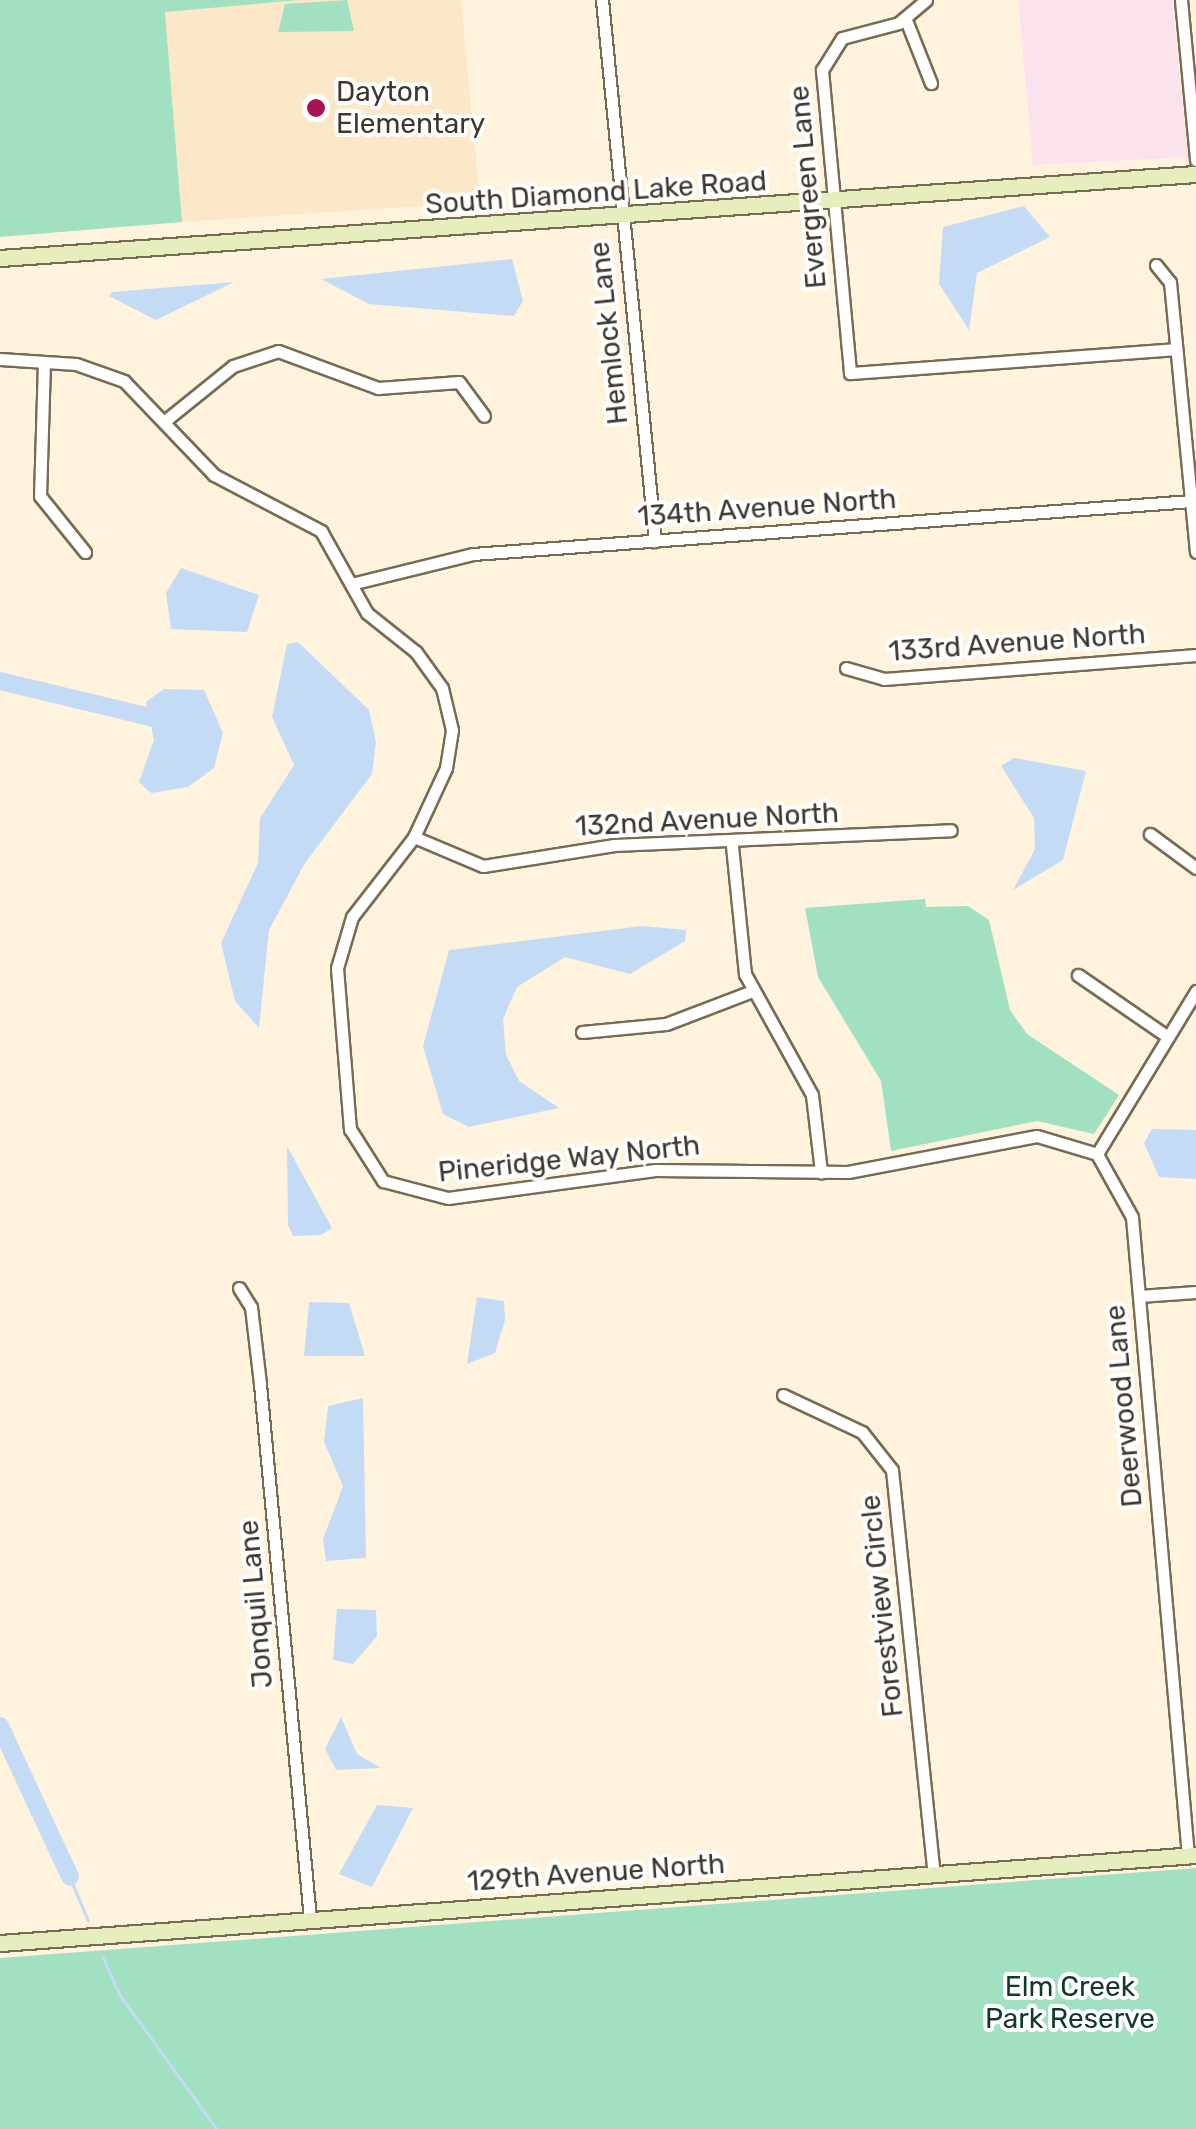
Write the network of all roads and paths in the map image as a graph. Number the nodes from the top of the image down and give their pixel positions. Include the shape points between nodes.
1 (602, 0) edge
2 (926, 0) edge
3 (1181, 0) edge
4 (906, 20) junction
5 (1191, 50) edge
6 (1192, 66) edge
7 (931, 83) dead end
8 (1196, 160) edge
9 (1196, 174) edge
10 (832, 201) junction
11 (623, 217) junction
12 (0, 258) edge
13 (1156, 265) dead end
14 (1176, 349) junction
15 (0, 359) edge
16 (44, 362) junction
17 (484, 416) dead end
18 (166, 420) junction
19 (1191, 501) junction
20 (655, 542) junction
21 (85, 552) dead end
22 (1196, 552) edge
23 (351, 584) junction
24 (1196, 654) edge
25 (846, 668) dead end
26 (950, 830) dead end
27 (1150, 834) dead end
28 (414, 837) junction
29 (732, 846) junction
30 (1196, 868) edge
31 (1078, 975) dead end
32 (1196, 991) edge
33 (750, 992) junction
34 (582, 1032) dead end
35 (1165, 1035) junction
36 (1097, 1154) junction
37 (821, 1172) junction
38 (238, 1288) dead end
39 (1196, 1292) edge
40 (1140, 1296) junction
41 (783, 1396) dead end
42 (1192, 1855) edge
43 (934, 1873) junction
44 (310, 1919) junction
45 (0, 1943) edge

1 - 11 street, Hemlock Lane
2 - 4 street
3 - 5 street
4 - 7 street
4 - 10 street, Evergreen Lane via 854,31 826,60
5 - 6 street
6 - 8 street
9 - 10 street, South Diamond Lake Road
10 - 11 street, South Diamond Lake Road
10 - 14 street, Evergreen Lane via 850,373
11 - 12 street, South Diamond Lake Road
11 - 20 street, Hemlock Lane
13 - 14 street via 1170,282
14 - 19 street
15 - 16 street, Pineridge Way North
16 - 18 street, Pineridge Way North via 100,369
16 - 21 street via 40,496
17 - 18 street via 458,382 378,388 278,352 233,366
18 - 23 street, Pineridge Way North via 214,475 321,531
19 - 20 street, 134th Avenue North
19 - 22 street
20 - 23 street, 134th Avenue North via 436,558
23 - 28 street, Pineridge Way North via 378,626 433,670 449,709 446,768
24 - 25 street, 133rd Avenue North via 884,679
26 - 29 street, 132nd Avenue North
27 - 30 street
28 - 29 street, 132nd Avenue North via 483,866 614,845
28 - 37 street, Pineridge Way North via 352,917 338,968 350,1129 384,1181 448,1198 656,1170
29 - 33 street
31 - 35 street
32 - 35 street
33 - 34 street via 666,1024
33 - 37 street via 812,1095
35 - 36 street
36 - 37 street, Pineridge Way North via 1037,1136
36 - 40 street, Deerwood Lane via 1129,1202
38 - 44 street, Jonquil Lane via 250,1307 260,1384
39 - 40 street
40 - 42 street, Deerwood Lane
41 - 43 street, Forestview Circle via 862,1432 892,1470
42 - 43 street, 129th Avenue North
43 - 44 street, 129th Avenue North
44 - 45 street, 129th Avenue North

